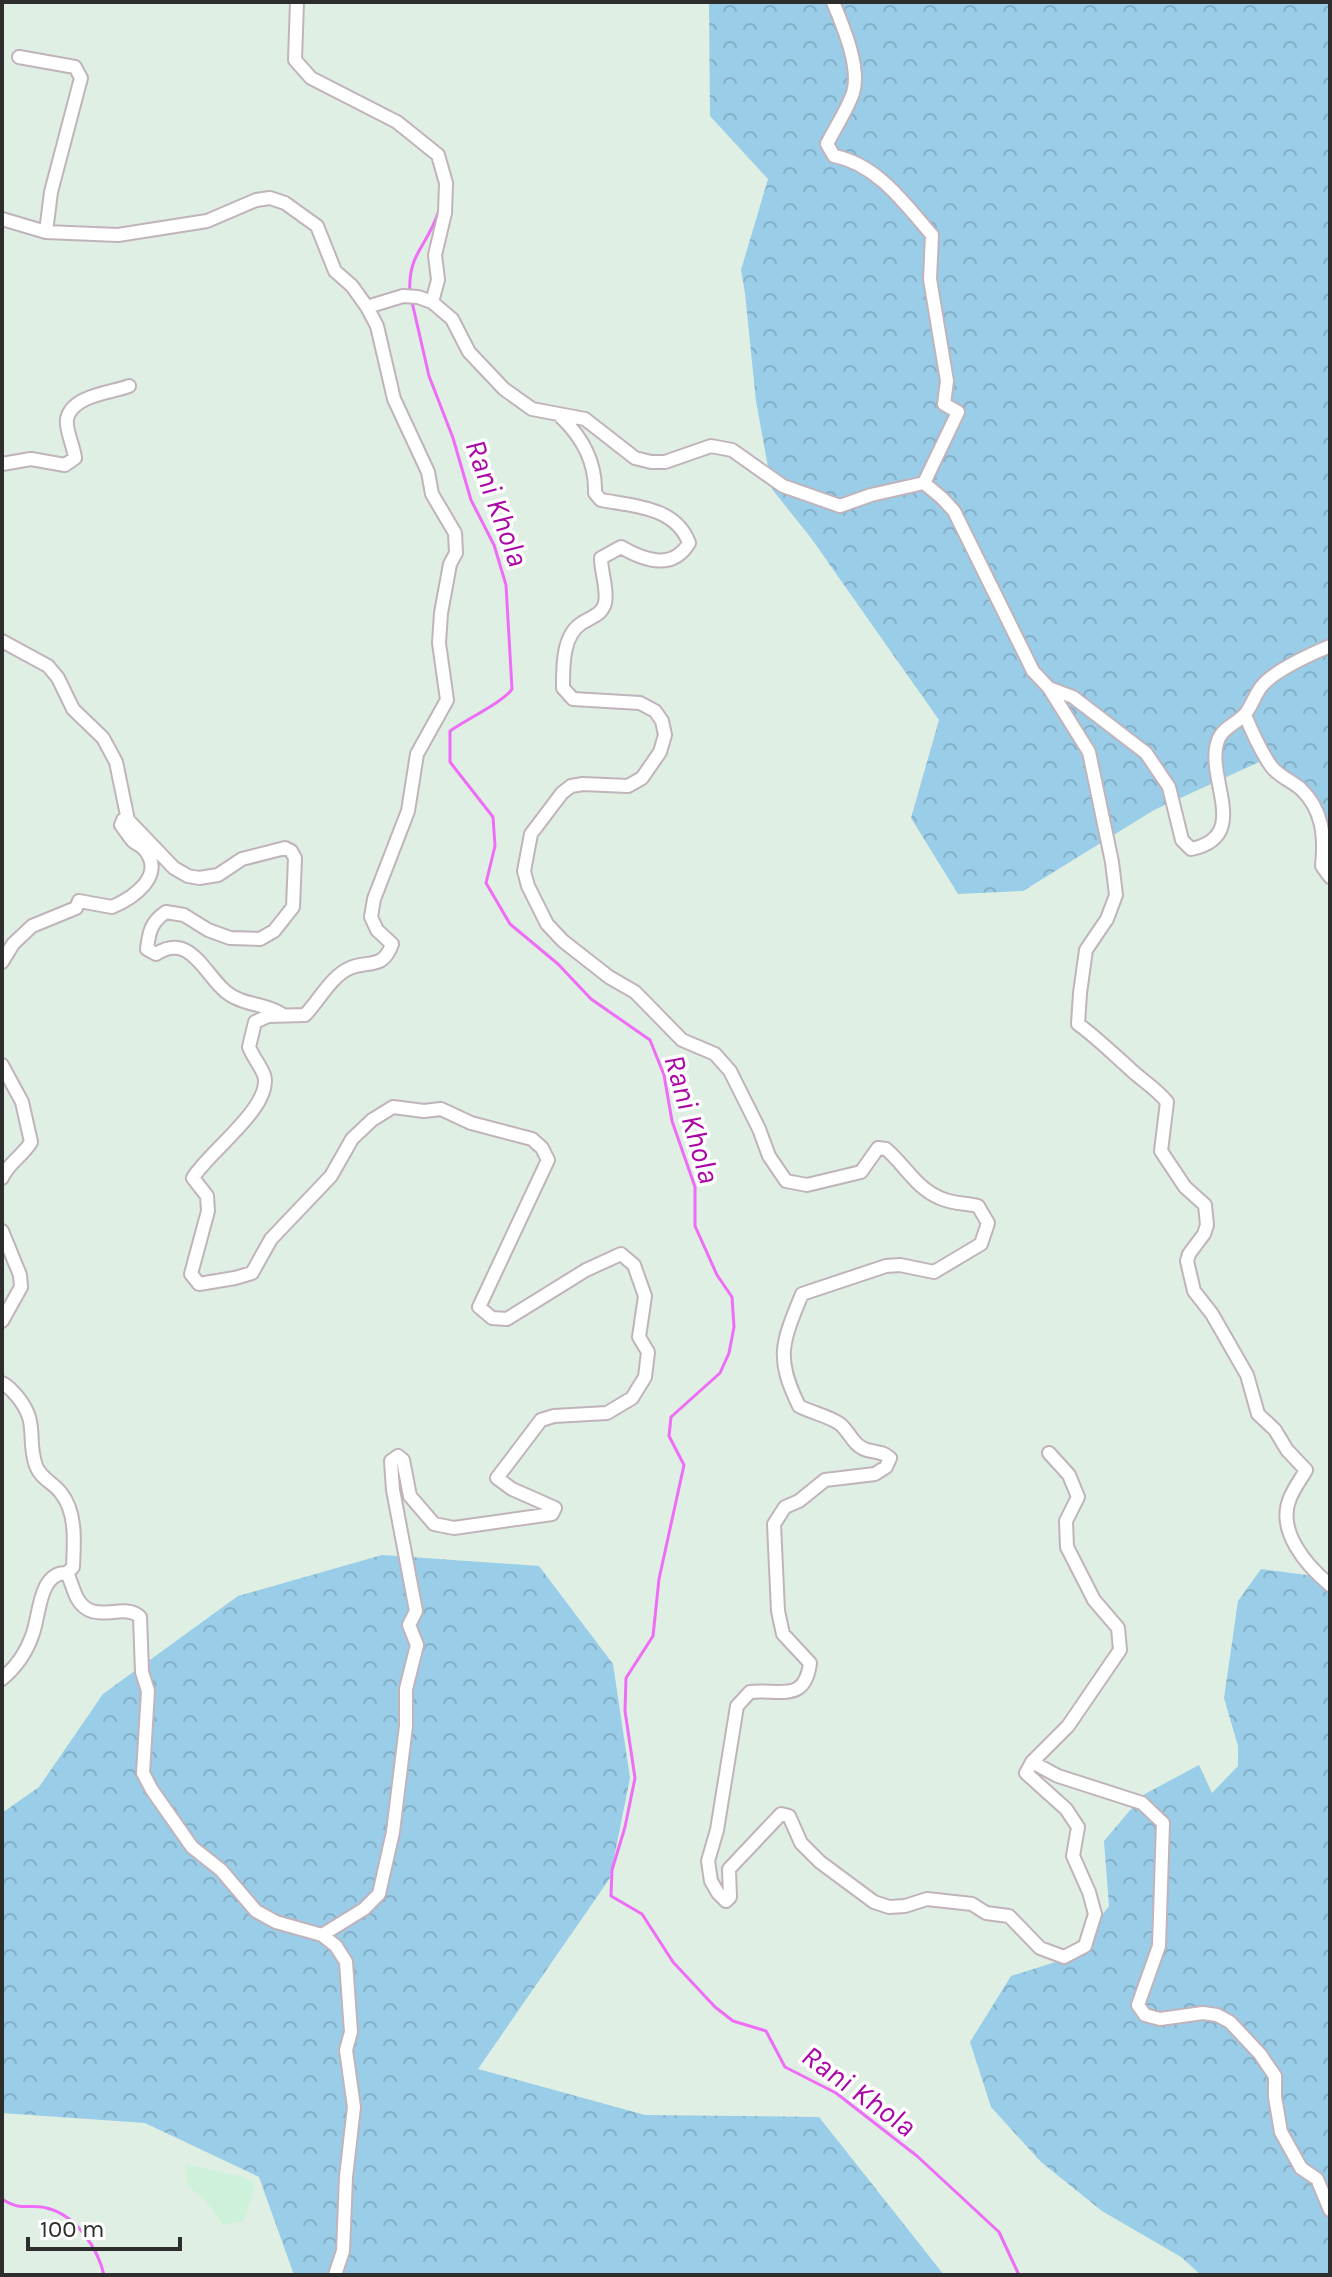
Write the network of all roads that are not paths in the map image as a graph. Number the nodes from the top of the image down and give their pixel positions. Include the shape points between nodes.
1 (297, 2) edge
2 (833, 2) edge
3 (19, 57) dead end
4 (2, 219) edge
5 (46, 232) junction
6 (432, 302) junction
7 (367, 307) junction
8 (129, 386) dead end
9 (561, 417) junction
10 (2, 464) edge
11 (924, 483) junction
12 (2, 641) edge
13 (1330, 646) edge
14 (1049, 688) junction
15 (1245, 715) junction
16 (128, 820) junction
17 (1330, 877) edge
18 (2, 962) edge
19 (283, 1015) junction
20 (2, 1065) edge
21 (2, 1178) edge
22 (2, 1231) edge
23 (2, 1321) edge
24 (2, 1383) edge
25 (1049, 1453) dead end
26 (67, 1573) junction
27 (1330, 1585) edge
28 (2, 1679) edge
29 (1032, 1762) junction
30 (322, 1935) junction
31 (1330, 2210) edge
32 (335, 2275) edge

1 - 6 street via 295,60 311,78 397,122 438,155 446,183 445,213
2 - 11 street via 846,33 854,91 827,144 834,156 874,173 932,235 930,279 947,381 944,404 958,412
3 - 5 street via 75,67 81,78
4 - 5 street
5 - 7 street via 140,232 207,221 270,198 317,226 335,271
6 - 7 street via 403,296
6 - 9 street via 452,319 469,352 504,389 532,409
7 - 19 street via 377,326 394,399 428,472 432,494 455,533 439,643 447,700 417,754 408,811 374,899 371,917 392,944 388,955 341,974 305,1015
8 - 10 street via 88,397 71,411 66,421 75,458 65,465 31,459
9 - 11 street via 585,419 635,458 651,462 711,446 732,450 783,486 840,506
9 - 29 street via 585,450 601,500 666,516 683,527 689,543 681,556 670,560 647,559 621,547 608,552 601,558 606,600 601,611 579,624 567,645 563,688 573,699 640,703 655,711 665,735 642,778 628,786 571,786 531,834 524,871 547,924 609,977 635,992 682,1040 715,1054 730,1071 786,1181 807,1185 844,1178 861,1172 878,1148 886,1149 921,1187 938,1198 978,1206 988,1223 981,1244 934,1272 886,1266 802,1294 783,1357 785,1377 799,1406 843,1427 866,1450 890,1458 875,1474 825,1480 785,1507 774,1524 783,1634 810,1663 809,1674 796,1691 750,1692 737,1706 708,1861 711,1881 726,1901 729,1869 781,1814 789,1816 801,1843 820,1862 874,1902 889,1907 927,1899 972,1904 986,1913 1009,1916 1040,1948 1064,1957 1085,1946 1095,1914 1073,1856 1078,1827 1026,1773
11 - 14 street via 954,511 1033,671
12 - 16 street via 48,666 73,709 103,738 116,762
13 - 15 street via 1262,685
14 - 15 street via 1073,697 1146,753 1169,787 1182,840 1191,849 1219,831 1224,800 1216,781 1217,742
14 - 27 street via 1089,752 1116,895 1086,950 1078,1024 1167,1102 1161,1151 1185,1187 1205,1205 1207,1225 1187,1261 1194,1291 1247,1375 1258,1414 1306,1470 1289,1501 1288,1522 1307,1566
15 - 17 street via 1273,768 1303,790 1320,817 1325,839 1322,866
16 - 18 street via 121,825 145,850 150,864 151,875 142,890 112,907 79,901 76,908 32,926
16 - 19 street via 188,876 218,875 242,859 273,849 291,851 293,907 274,931 260,939 238,940 166,912 156,919 147,949 156,954 165,948 187,951 236,999 269,1006
19 - 30 street via 255,1022 249,1047 265,1088 193,1178 207,1196 208,1211 191,1274 199,1284 252,1273 271,1239 331,1176 352,1139 372,1120 393,1107 441,1109 532,1139 548,1160 479,1307 492,1318 507,1319 621,1254 634,1265 645,1296 639,1337 648,1352 645,1377 632,1398 607,1413 541,1420 497,1478 555,1508 552,1514 454,1528 434,1524 410,1496 403,1460 398,1456 391,1461 416,1611 409,1625 417,1645 406,1689 393,1832 379,1894
20 - 21 street via 22,1102 31,1142
22 - 23 street via 21,1287
24 - 26 street via 26,1405 39,1472 66,1501 74,1531 73,1567
25 - 29 street via 1069,1475 1078,1497 1066,1521 1067,1547 1094,1600 1118,1628 1120,1650 1068,1726
26 - 28 street via 49,1582 31,1639
26 - 30 street via 77,1597 92,1611 127,1610 140,1617 148,1691 143,1773 183,1835 264,1918
29 - 31 street via 1058,1776 1142,1803 1163,1823 1159,1946 1138,2005 1145,2015 1160,2019 1217,2015 1260,2054 1275,2076 1281,2132 1301,2168 1317,2179
30 - 32 street via 346,1962 351,2032 346,2050 354,2107 343,2251

